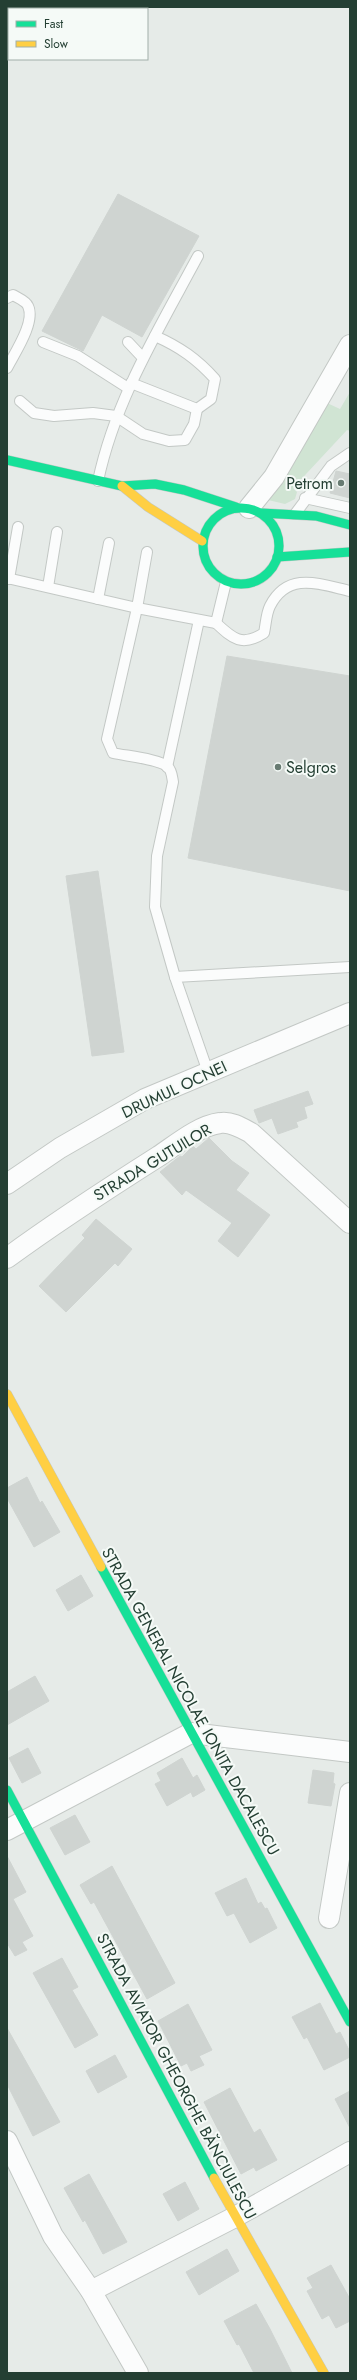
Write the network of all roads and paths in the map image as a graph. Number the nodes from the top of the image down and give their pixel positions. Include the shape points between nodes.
1 (198, 256) dead end
2 (7, 298) edge
3 (155, 336) junction
4 (43, 342) dead end
5 (128, 342) dead end
6 (350, 345) edge
7 (143, 358) junction
8 (7, 368) edge
9 (129, 386) junction
10 (20, 401) dead end
11 (197, 409) junction
12 (116, 416) junction
13 (350, 453) edge
14 (7, 460) edge
15 (98, 481) junction
16 (122, 486) junction
17 (305, 498) junction
18 (350, 508) edge
19 (249, 509) junction
20 (295, 514) junction
21 (350, 525) edge
22 (18, 527) dead end
23 (57, 532) dead end
24 (202, 541) junction
25 (109, 543) dead end
26 (147, 552) dead end
27 (350, 552) edge
28 (277, 557) junction
29 (8, 578) edge
30 (226, 582) junction
31 (48, 587) junction
32 (350, 591) edge
33 (98, 599) junction
34 (137, 608) junction
35 (199, 620) junction
36 (216, 623) junction
37 (167, 767) junction
38 (350, 967) edge
39 (175, 977) junction
40 (350, 1013) edge
41 (208, 1072) junction
42 (7, 1184) edge
43 (350, 1223) edge
44 (7, 1258) edge
45 (7, 1394) edge
46 (192, 1733) junction
47 (350, 1752) edge
48 (7, 1790) edge
49 (350, 1793) edge
50 (15, 1826) edge
51 (329, 1918) dead end
52 (350, 2022) edge
53 (7, 2141) edge
54 (350, 2152) edge
55 (235, 2217) junction
56 (91, 2291) junction
57 (138, 2373) edge
58 (324, 2373) edge

1 - 3 lane
2 - 8 lane via 13,295 22,299 28,306 30,322
3 - 7 lane
3 - 11 lane via 180,347 215,379 211,399
4 - 9 lane via 78,356
5 - 7 lane
6 - 19 street via 274,477
7 - 9 lane
9 - 11 lane
9 - 12 lane
10 - 12 lane via 34,413 54,416 93,413
11 - 12 lane via 194,424 185,440 168,441 143,434
12 - 15 lane
13 - 17 lane via 336,461
14 - 15 street
15 - 16 street
16 - 19 street via 155,484
16 - 24 street via 148,507
17 - 18 lane
17 - 20 lane
19 - 20 street
19 - 24 street via 224,511 206,528
19 - 28 street via 270,521 277,532
20 - 21 street via 323,517
22 - 29 lane
23 - 31 lane
24 - 30 street via 202,553 207,565 215,575
25 - 33 lane
26 - 34 lane
27 - 28 street
28 - 30 street via 272,569 263,578 245,584
29 - 31 lane
30 - 36 lane
31 - 33 lane
32 - 36 lane via 316,584 287,585 270,606 264,633 254,639 242,641 230,637
33 - 34 lane
34 - 35 lane
34 - 37 lane via 107,739 113,753 159,762
35 - 36 lane
35 - 37 lane
37 - 39 lane via 173,782 156,856 155,907
38 - 39 lane
39 - 41 lane
40 - 41 street, DRUMUL OCNEI
41 - 42 street, DRUMUL OCNEI via 145,1099 60,1148
43 - 44 street, STRADA GUTUILOR via 251,1133 222,1122 209,1125 161,1155
45 - 46 street, STRADA GENERAL NICOLAE IONITA DACALESCU
46 - 47 street
46 - 50 street
46 - 52 street, STRADA GENERAL NICOLAE IONITA DACALESCU
48 - 50 street, STRADA AVIATOR GHEORGHE BĂNCIULESCU
49 - 51 street
50 - 55 street, STRADA AVIATOR GHEORGHE BĂNCIULESCU
53 - 56 street via 52,2236
54 - 55 street
55 - 56 street
55 - 58 street, STRADA AVIATOR GHEORGHE BĂNCIULESCU
56 - 57 street

